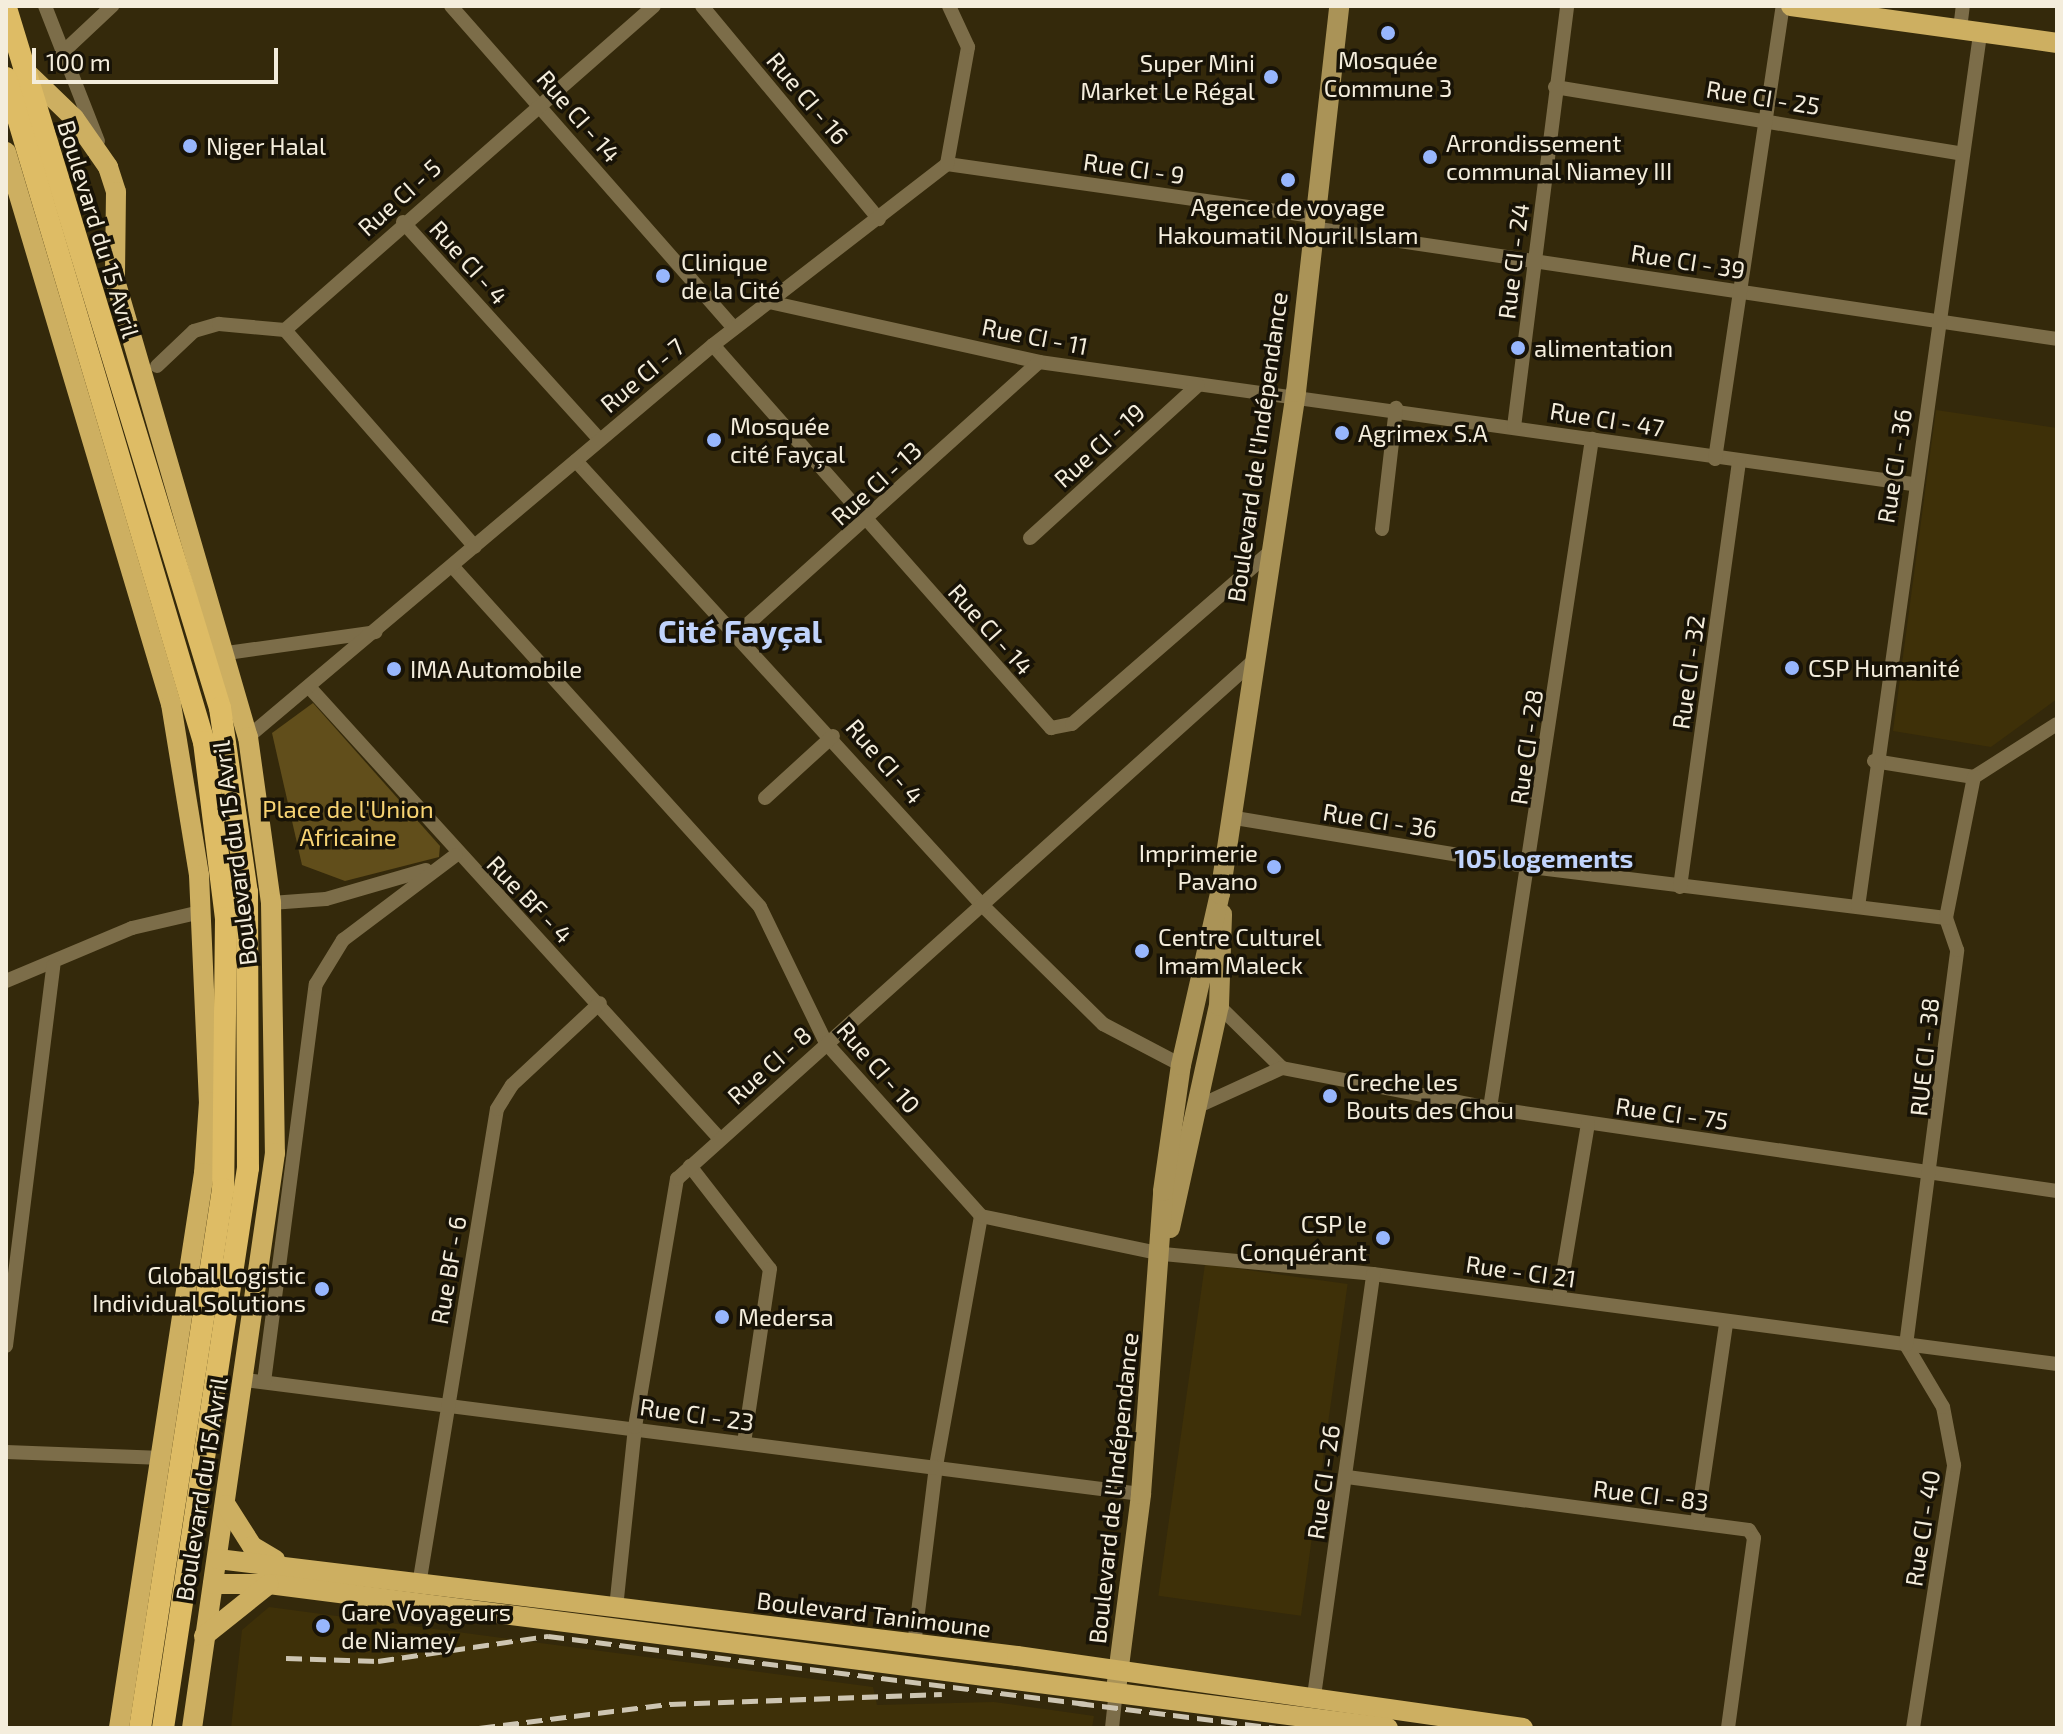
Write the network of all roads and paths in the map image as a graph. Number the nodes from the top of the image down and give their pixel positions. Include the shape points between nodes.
1 (45, 6) edge
2 (112, 6) edge
3 (451, 6) edge
4 (654, 6) edge
5 (702, 6) edge
6 (949, 6) edge
7 (1339, 6) edge
8 (1567, 6) edge
9 (1783, 6) edge
10 (1791, 6) edge
11 (1963, 6) edge
12 (6, 8) edge
13 (1815, 8) edge
14 (1970, 32) junction
15 (2057, 43) edge
16 (62, 53) junction
17 (14, 73) edge
18 (1555, 87) junction
19 (540, 103) junction
20 (1763, 118) junction
21 (6, 152) edge
22 (1963, 154) junction
23 (947, 164) junction
24 (108, 167) junction
25 (879, 219) junction
26 (403, 222) junction
27 (1313, 222) junction
28 (1537, 261) junction
29 (1740, 291) junction
30 (769, 302) junction
31 (1939, 323) junction
32 (734, 328) junction
33 (285, 330) junction
34 (2057, 339) edge
35 (713, 345) junction
36 (1039, 362) junction
37 (157, 366) dead end
38 (1198, 385) junction
39 (1296, 392) junction
40 (1396, 408) junction
41 (1514, 427) junction
42 (599, 439) junction
43 (1592, 439) junction
44 (1715, 459) junction
45 (576, 461) junction
46 (1739, 463) junction
47 (1913, 484) junction
48 (867, 522) junction
49 (1382, 529) dead end
50 (1030, 538) dead end
51 (475, 547) junction
52 (1269, 553) junction
53 (453, 567) junction
54 (376, 632) junction
55 (738, 633) junction
56 (227, 653) junction
57 (1251, 663) junction
58 (310, 688) junction
59 (2057, 724) edge
60 (833, 736) junction
61 (248, 737) junction
62 (1874, 761) junction
63 (1974, 777) junction
64 (765, 798) dead end
65 (1229, 817) junction
66 (456, 855) junction
67 (1531, 867) junction
68 (1680, 887) junction
69 (1220, 894) junction
70 (271, 903) junction
71 (982, 905) junction
72 (1858, 907) junction
73 (201, 912) junction
74 (1946, 918) junction
75 (53, 966) junction
76 (6, 981) edge
77 (600, 1003) junction
78 (1219, 1006) junction
79 (826, 1043) junction
80 (1181, 1065) junction
81 (1282, 1068) junction
82 (1203, 1104) junction
83 (1490, 1108) junction
84 (1588, 1123) junction
85 (720, 1139) junction
86 (690, 1166) junction
87 (1934, 1171) junction
88 (2057, 1191) edge
89 (981, 1216) junction
90 (1163, 1254) junction
91 (1373, 1274) junction
92 (1559, 1297) junction
93 (1726, 1324) junction
94 (1906, 1345) junction
95 (6, 1346) edge
96 (2057, 1364) edge
97 (255, 1381) junction
98 (448, 1402) junction
99 (635, 1427) junction
100 (744, 1443) junction
101 (6, 1452) edge
102 (163, 1458) junction
103 (936, 1466) junction
104 (1347, 1477) junction
105 (1141, 1494) junction
106 (226, 1505) junction
107 (1697, 1523) junction
108 (218, 1559) junction
109 (275, 1560) junction
110 (307, 1566) junction
111 (213, 1584) junction
112 (269, 1584) junction
113 (419, 1585) junction
114 (302, 1589) junction
115 (616, 1608) junction
116 (204, 1636) junction
117 (914, 1646) junction
118 (1118, 1680) junction
119 (1314, 1696) junction
120 (119, 1728) edge
121 (140, 1728) edge
122 (163, 1728) edge
123 (192, 1728) edge
124 (1112, 1728) edge
125 (1388, 1728) edge
126 (1523, 1728) edge
127 (1728, 1728) edge
128 (1913, 1728) edge

1 - 16 street
2 - 16 street
3 - 19 street, Rue CI - 14
4 - 19 street, Rue CI - 5
5 - 25 street, Rue CI - 16
6 - 23 street via 968,47
7 - 27 main road, Boulevard de l'Indépendance
8 - 18 street, Rue CI - 24
9 - 20 street
10 - 13 main road
11 - 14 street, Rue CI - 36
12 - 17 highway, Boulevard du 15 Avril
13 - 14 main road
14 - 15 main road
14 - 22 street, Rue CI - 36
16 - 24 street
17 - 24 main road, Boulevard du 15 Avril via 74,118
17 - 121 highway, Boulevard du 15 Avril via 200,728 226,918 223,1189
17 - 122 highway, Boulevard du 15 Avril via 220,708 247,892 248,1168
18 - 20 street, Rue CI - 25
18 - 28 street, Rue CI - 24
19 - 26 street, Rue CI - 5
19 - 32 street, Rue CI - 14
20 - 22 street, Rue CI - 25
20 - 29 street
21 - 73 main road, Boulevard du 15 Avril via 171,704
22 - 31 street, Rue CI - 36
23 - 25 street, Rue CI - 7
23 - 27 street, Rue CI - 9
24 - 56 main road, Boulevard du 15 Avril via 118,216 115,280
25 - 30 street, Rue CI - 7
26 - 33 street, Rue CI - 5
26 - 42 street, Rue CI - 4
27 - 28 street, Rue CI - 39
27 - 39 main road, Boulevard de l'Indépendance
28 - 29 street, Rue CI - 39
28 - 41 street, Rue CI - 24
29 - 31 street, Rue CI - 39
29 - 44 street
30 - 32 street, Rue CI - 7
30 - 36 street, Rue CI - 11
31 - 34 street, Rue CI - 39
31 - 47 street, Rue CI - 36
32 - 35 street, Rue CI - 7
33 - 37 street via 240,321 207,327
33 - 51 street
35 - 42 street, Rue CI - 7
35 - 48 street, Rue CI - 14
36 - 38 street, Rue CI - 11
36 - 48 street, Rue CI - 13
38 - 39 street, Rue CI - 11
38 - 50 street, Rue CI - 19
39 - 40 street, Rue CI - 47
39 - 52 main road, Boulevard de l'Indépendance
40 - 41 street, Rue CI - 47
40 - 49 street
41 - 43 street, Rue CI - 47
42 - 45 street, Rue CI - 7
43 - 44 street, Rue CI - 47
43 - 67 street, Rue CI - 28
44 - 46 street, Rue CI - 47
45 - 51 street, Rue CI - 7
45 - 55 street, Rue CI - 4
46 - 47 street, Rue CI - 47
46 - 68 street, Rue CI - 32
47 - 62 street, Rue CI - 36
48 - 52 street, Rue CI - 14 via 1051,728 1062,730
48 - 55 street, Rue CI - 13
51 - 53 street, Rue CI - 7
52 - 57 main road, Boulevard de l'Indépendance
53 - 54 street, Rue CI - 7
53 - 79 street, Rue CI - 10 via 760,907
54 - 56 street
54 - 58 street, Rue CI - 7
55 - 60 street, Rue CI - 4
56 - 61 main road, Boulevard du 15 Avril
57 - 65 main road, Boulevard de l'Indépendance
57 - 71 street, Rue CI - 8
58 - 61 street, Rue CI - 7
58 - 66 street, Rue BF - 4
59 - 63 street
60 - 64 street
60 - 71 street, Rue CI - 4
61 - 70 main road, Boulevard du 15 Avril
62 - 63 street
62 - 72 street, Rue CI - 36
63 - 74 street, RUE CI - 38
65 - 67 street, Rue CI - 36
65 - 69 main road, Boulevard de l'Indépendance
66 - 70 street via 402,881
66 - 77 street, Rue BF - 4
66 - 97 street via 343,940 316,984
67 - 68 street, Rue CI - 36
67 - 83 street, Rue CI - 28
68 - 72 street, Rue CI - 36
69 - 78 main road, Boulevard de l'Indépendance
69 - 80 main road, Boulevard de l'Indépendance
70 - 97 main road, Boulevard du 15 Avril via 275,1153
71 - 79 street, Rue CI - 8
71 - 80 street, Rue CI - 4 via 1103,1024
72 - 74 street, Rue CI - 36
73 - 75 street via 132,928
73 - 102 main road, Boulevard du 15 Avril via 205,1159
74 - 87 street, RUE CI - 38 via 1957,950
75 - 76 street
75 - 95 street
77 - 85 street, Rue BF - 4
77 - 98 street, Rue BF - 6 via 512,1085 497,1109
78 - 81 street
78 - 82 main road, Boulevard de l'Indépendance
79 - 85 street, Rue CI - 8
79 - 89 street, Rue CI - 10
80 - 90 main road, Boulevard de l'Indépendance via 1163,1191
81 - 82 street
81 - 83 street, Rue CI - 75
82 - 90 main road, Boulevard de l'Indépendance
83 - 84 street, Rue CI - 75
84 - 87 street, Rue CI - 75
84 - 92 street
85 - 86 street, Rue CI - 8
86 - 99 street, Rue CI - 8 via 669,1197
86 - 100 street via 770,1269
87 - 88 street, Rue CI - 75
87 - 94 street, RUE CI - 38
89 - 90 street, Rue - CI 21
89 - 103 street
90 - 91 street, Rue - CI 21
90 - 105 main road, Boulevard de l'Indépendance
91 - 92 street, Rue - CI 21
91 - 104 street, Rue CI - 26
92 - 93 street, Rue - CI 21
93 - 94 street, Rue - CI 21
93 - 107 street
94 - 96 street, Rue - CI 21
94 - 128 street, Rue CI - 40 via 1943,1407 1954,1465
97 - 98 street, Rue CI - 23
97 - 106 main road, Boulevard du 15 Avril
98 - 99 street, Rue CI - 23
98 - 113 street, Rue BF - 6
99 - 100 street, Rue CI - 23
99 - 115 street, Rue CI - 8
100 - 103 street, Rue CI - 23
101 - 102 street
102 - 120 main road, Boulevard du 15 Avril
103 - 105 street, Rue CI - 23
103 - 117 street
104 - 107 street, Rue CI - 83
104 - 119 street, Rue CI - 26
105 - 118 main road, Boulevard de l'Indépendance
106 - 108 main road, Boulevard du 15 Avril
106 - 109 main road via 252,1546
107 - 127 street, Rue CI - 83 via 1749,1530 1754,1538
108 - 109 main road, Boulevard Tanimoune
108 - 111 main road, Boulevard du 15 Avril
109 - 110 main road, Boulevard Tanimoune
110 - 113 main road, Boulevard Tanimoune
110 - 114 main road
111 - 112 main road, Boulevard Tanimoune
111 - 116 main road, Boulevard du 15 Avril
112 - 114 main road, Boulevard Tanimoune
112 - 116 main road
113 - 115 main road, Boulevard Tanimoune
114 - 118 main road, Boulevard Tanimoune
115 - 117 main road, Boulevard Tanimoune
116 - 123 main road, Boulevard du 15 Avril
117 - 118 main road, Boulevard Tanimoune
118 - 119 main road, Boulevard Tanimoune
118 - 124 street, Boulevard de l'Indépendance
118 - 125 main road, Boulevard Tanimoune
119 - 126 main road, Boulevard Tanimoune

